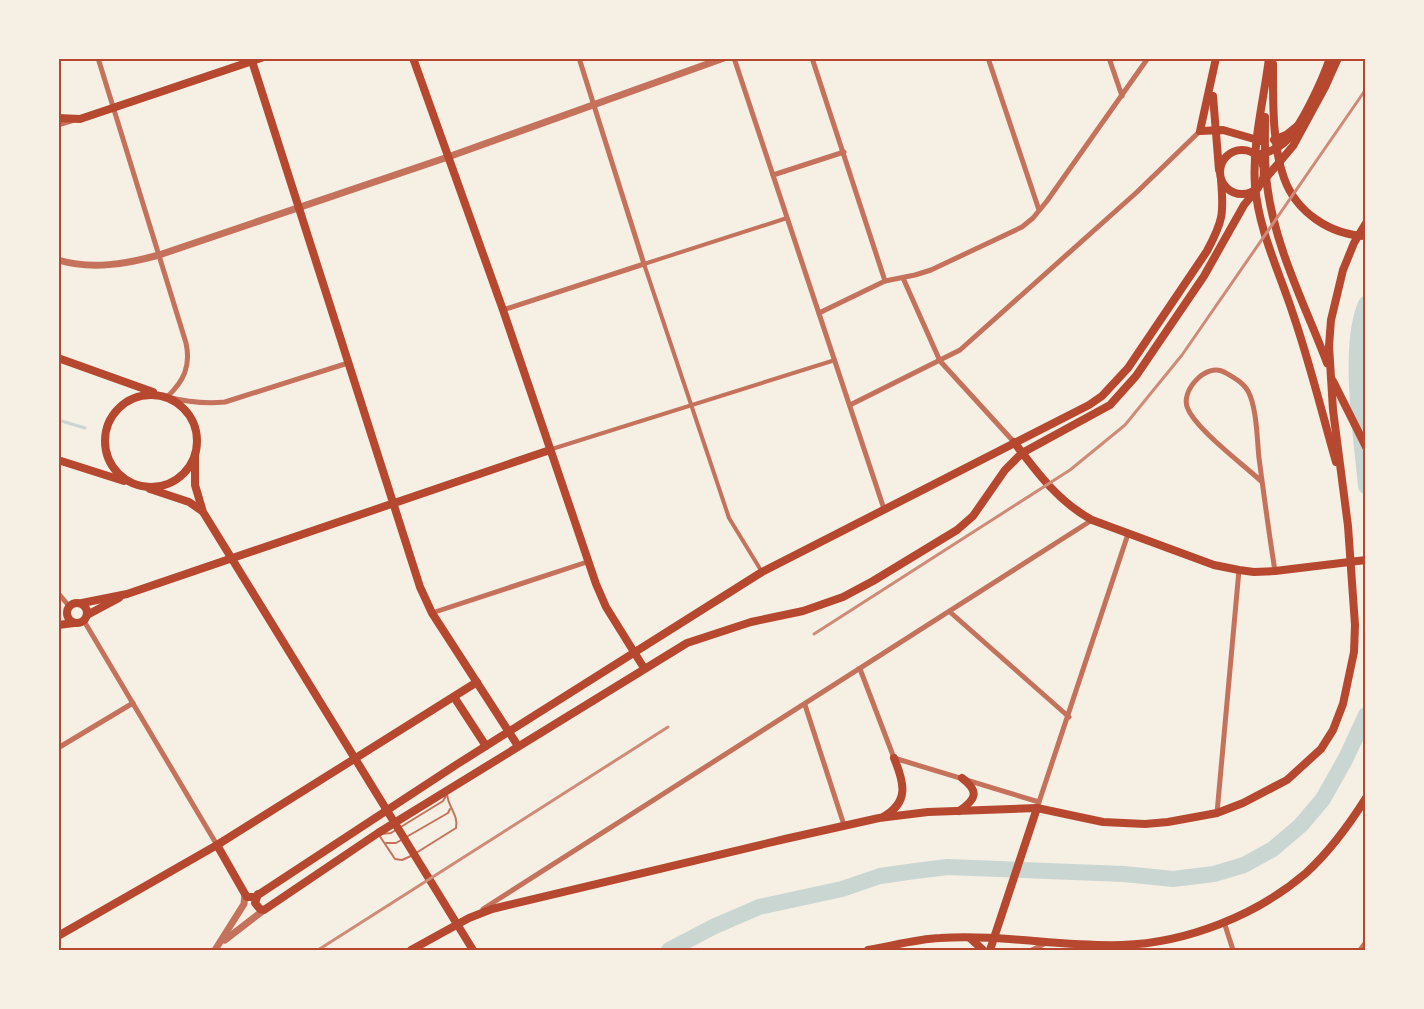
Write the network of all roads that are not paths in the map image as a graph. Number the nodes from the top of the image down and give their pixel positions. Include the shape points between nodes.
1 (98, 58) edge
2 (413, 58) edge
3 (579, 58) edge
4 (724, 58) edge
5 (734, 58) edge
6 (812, 58) edge
7 (988, 58) edge
8 (1109, 58) edge
9 (1148, 58) edge
10 (1216, 58) edge
11 (1271, 58) edge
12 (1330, 58) edge
13 (1338, 58) edge
14 (255, 60) edge
15 (1213, 75) junction
16 (1270, 89) junction
17 (1122, 96) junction
18 (593, 105) junction
19 (112, 107) junction
20 (58, 118) edge
21 (80, 119) junction
22 (58, 125) edge
23 (1296, 127) junction
24 (1215, 129) junction
25 (1200, 132) junction
26 (1237, 134) junction
27 (844, 152) junction
28 (1217, 152) junction
29 (1254, 153) junction
30 (448, 157) junction
31 (773, 175) junction
32 (1220, 176) junction
33 (1259, 186) junction
34 (299, 207) junction
35 (1039, 210) junction
36 (787, 218) junction
37 (1365, 223) edge
38 (1365, 236) edge
39 (159, 255) junction
40 (58, 260) edge
41 (644, 264) junction
42 (903, 278) junction
43 (885, 281) junction
44 (503, 310) junction
45 (819, 313) junction
46 (58, 358) edge
47 (835, 360) junction
48 (940, 361) junction
49 (348, 363) junction
50 (165, 396) junction
51 (691, 405) junction
52 (850, 405) junction
53 (1014, 442) junction
54 (1365, 447) edge
55 (550, 450) junction
56 (1022, 453) junction
57 (195, 455) junction
58 (58, 460) edge
59 (1262, 482) junction
60 (137, 485) junction
61 (1345, 492) junction
62 (393, 503) junction
63 (884, 509) junction
64 (203, 512) junction
65 (1092, 520) junction
66 (1128, 534) junction
67 (231, 558) junction
68 (1359, 561) edge
69 (587, 562) junction
70 (1239, 570) junction
71 (1275, 571) junction
72 (762, 572) junction
73 (58, 593) edge
74 (127, 594) junction
75 (82, 603) junction
76 (68, 607) junction
77 (950, 612) junction
78 (58, 613) edge
79 (432, 613) junction
80 (86, 618) junction
81 (74, 623) junction
82 (58, 625) edge
83 (634, 653) junction
84 (644, 668) junction
85 (860, 669) junction
86 (477, 682) junction
87 (454, 697) junction
88 (133, 703) junction
89 (805, 705) junction
90 (1069, 717) junction
91 (508, 731) junction
92 (486, 746) junction
93 (518, 746) junction
94 (58, 748) edge
95 (894, 758) junction
96 (357, 759) junction
97 (496, 760) junction
98 (962, 778) junction
99 (448, 790) junction
100 (1365, 798) edge
101 (449, 805) junction
102 (1038, 805) junction
103 (959, 811) junction
104 (1217, 813) junction
105 (879, 818) junction
106 (370, 821) junction
107 (843, 825) junction
108 (378, 833) junction
109 (383, 842) junction
110 (217, 845) junction
111 (244, 894) junction
112 (258, 894) junction
113 (264, 910) junction
114 (469, 918) junction
115 (1224, 922) junction
116 (58, 936) edge
117 (970, 938) junction
118 (994, 939) junction
119 (1365, 942) edge
120 (1047, 943) junction
121 (880, 949) edge
122 (215, 951) edge
123 (411, 951) edge
124 (473, 951) edge
125 (868, 951) edge
126 (983, 951) edge
127 (990, 951) edge
128 (1032, 951) edge
129 (1233, 951) edge
130 (1360, 951) edge

1 - 19 street
2 - 30 main road
3 - 18 street
4 - 18 street
5 - 31 street
6 - 27 street
7 - 35 street
8 - 17 street
9 - 17 street
10 - 15 main road
11 - 16 main road
12 - 23 main road
13 - 33 main road via 1293,146
14 - 19 main road
14 - 34 main road
15 - 24 main road
15 - 25 main road
16 - 38 main road via 1278,152 1288,189 1318,221 1339,231
16 - 54 main road via 1264,160 1276,228 1335,385
16 - 61 main road via 1255,162 1263,233 1306,352
17 - 35 street
18 - 30 street
18 - 41 street
19 - 21 main road
19 - 39 street
20 - 21 main road
21 - 22 street
23 - 26 main road via 1269,141
23 - 29 main road via 1275,150
24 - 25 main road
24 - 26 main road
24 - 28 main road
25 - 48 street via 960,350
26 - 28 main road via 1222,137
27 - 31 street
27 - 43 street
28 - 32 main road
29 - 32 main road via 1240,150 1228,155 1220,166
29 - 33 main road via 1263,167
30 - 34 street
30 - 44 main road
31 - 36 street
32 - 33 main road via 1230,191 1237,194
32 - 53 main road via 1223,214 1217,232 1128,368 1089,405
33 - 56 main road via 1136,376 1110,405
34 - 39 street
34 - 49 main road
35 - 42 street via 1014,231 931,270
36 - 41 street
36 - 45 street
37 - 61 main road via 1341,278 1329,346
39 - 40 street via 117,264
39 - 50 street via 188,354 185,374
41 - 44 street
41 - 51 street
42 - 43 street
42 - 48 street
43 - 45 street
44 - 55 main road
45 - 47 street
46 - 50 main road
47 - 51 street
47 - 52 street
48 - 52 street
48 - 53 street
49 - 50 street via 225,402 193,403
49 - 62 main road
50 - 57 main road via 182,406 194,424
50 - 60 main road via 142,395 123,403 106,429 105,447 112,466
51 - 55 street
51 - 72 street via 729,518
52 - 63 street
53 - 56 main road
53 - 63 main road
55 - 62 main road
55 - 69 main road
56 - 65 main road via 1066,504
56 - 84 main road via 973,516 957,530 873,581 803,611 751,621 687,643
57 - 60 main road via 185,473 167,484
57 - 64 main road via 195,484
58 - 60 main road
59 - 59 street via 1250,394 1244,384 1219,369 1203,375 1188,392 1186,407 1204,430
59 - 71 street
60 - 64 main road via 181,499
61 - 68 main road
62 - 67 main road
62 - 79 main road
63 - 72 main road
64 - 67 main road
65 - 66 main road
65 - 77 street
66 - 70 main road
66 - 90 street
67 - 74 main road
67 - 96 main road
68 - 71 main road
68 - 104 main road via 1354,652 1333,730 1321,749 1287,780
69 - 79 street
69 - 83 main road via 606,607
70 - 71 main road
70 - 104 street
72 - 83 main road
73 - 76 street
74 - 75 main road
74 - 80 main road
75 - 76 main road
75 - 80 main road via 87,608
76 - 78 main road
76 - 81 main road via 68,619
77 - 85 street
77 - 90 street
79 - 86 main road
80 - 81 main road
80 - 88 street
81 - 82 main road
83 - 84 main road
83 - 91 main road
84 - 93 main road
85 - 89 street
85 - 95 street
86 - 87 main road
86 - 91 main road
87 - 92 main road
87 - 96 main road
88 - 94 street
88 - 110 street
89 - 107 street
89 - 114 street
90 - 102 street
91 - 92 main road
91 - 93 main road
92 - 97 main road
92 - 106 main road
93 - 97 main road
95 - 98 street
95 - 105 main road via 902,794 896,807
96 - 110 main road
96 - 124 main road
97 - 99 main road
98 - 102 street
98 - 103 main road via 972,786 974,794 971,802
99 - 101 lane
99 - 108 main road
100 - 115 main road via 1335,843 1307,872 1268,899
101 - 109 lane via 448,813 396,843
101 - 109 lane via 457,820 456,828 406,858 395,858
102 - 103 main road
102 - 104 main road via 1123,824 1168,822
102 - 118 main road
103 - 105 main road
105 - 107 main road
106 - 108 main road
106 - 112 main road
107 - 114 main road via 520,902
108 - 109 lane
108 - 113 main road
110 - 111 main road
110 - 116 main road
111 - 112 main road
111 - 122 street via 244,904
112 - 113 main road via 255,903
113 - 122 street
114 - 123 main road
115 - 120 main road via 1188,935 1149,942
115 - 129 street
117 - 118 main road
117 - 121 main road via 939,938
117 - 126 main road
118 - 120 main road
118 - 127 main road
119 - 130 street
120 - 128 street
121 - 125 main road

